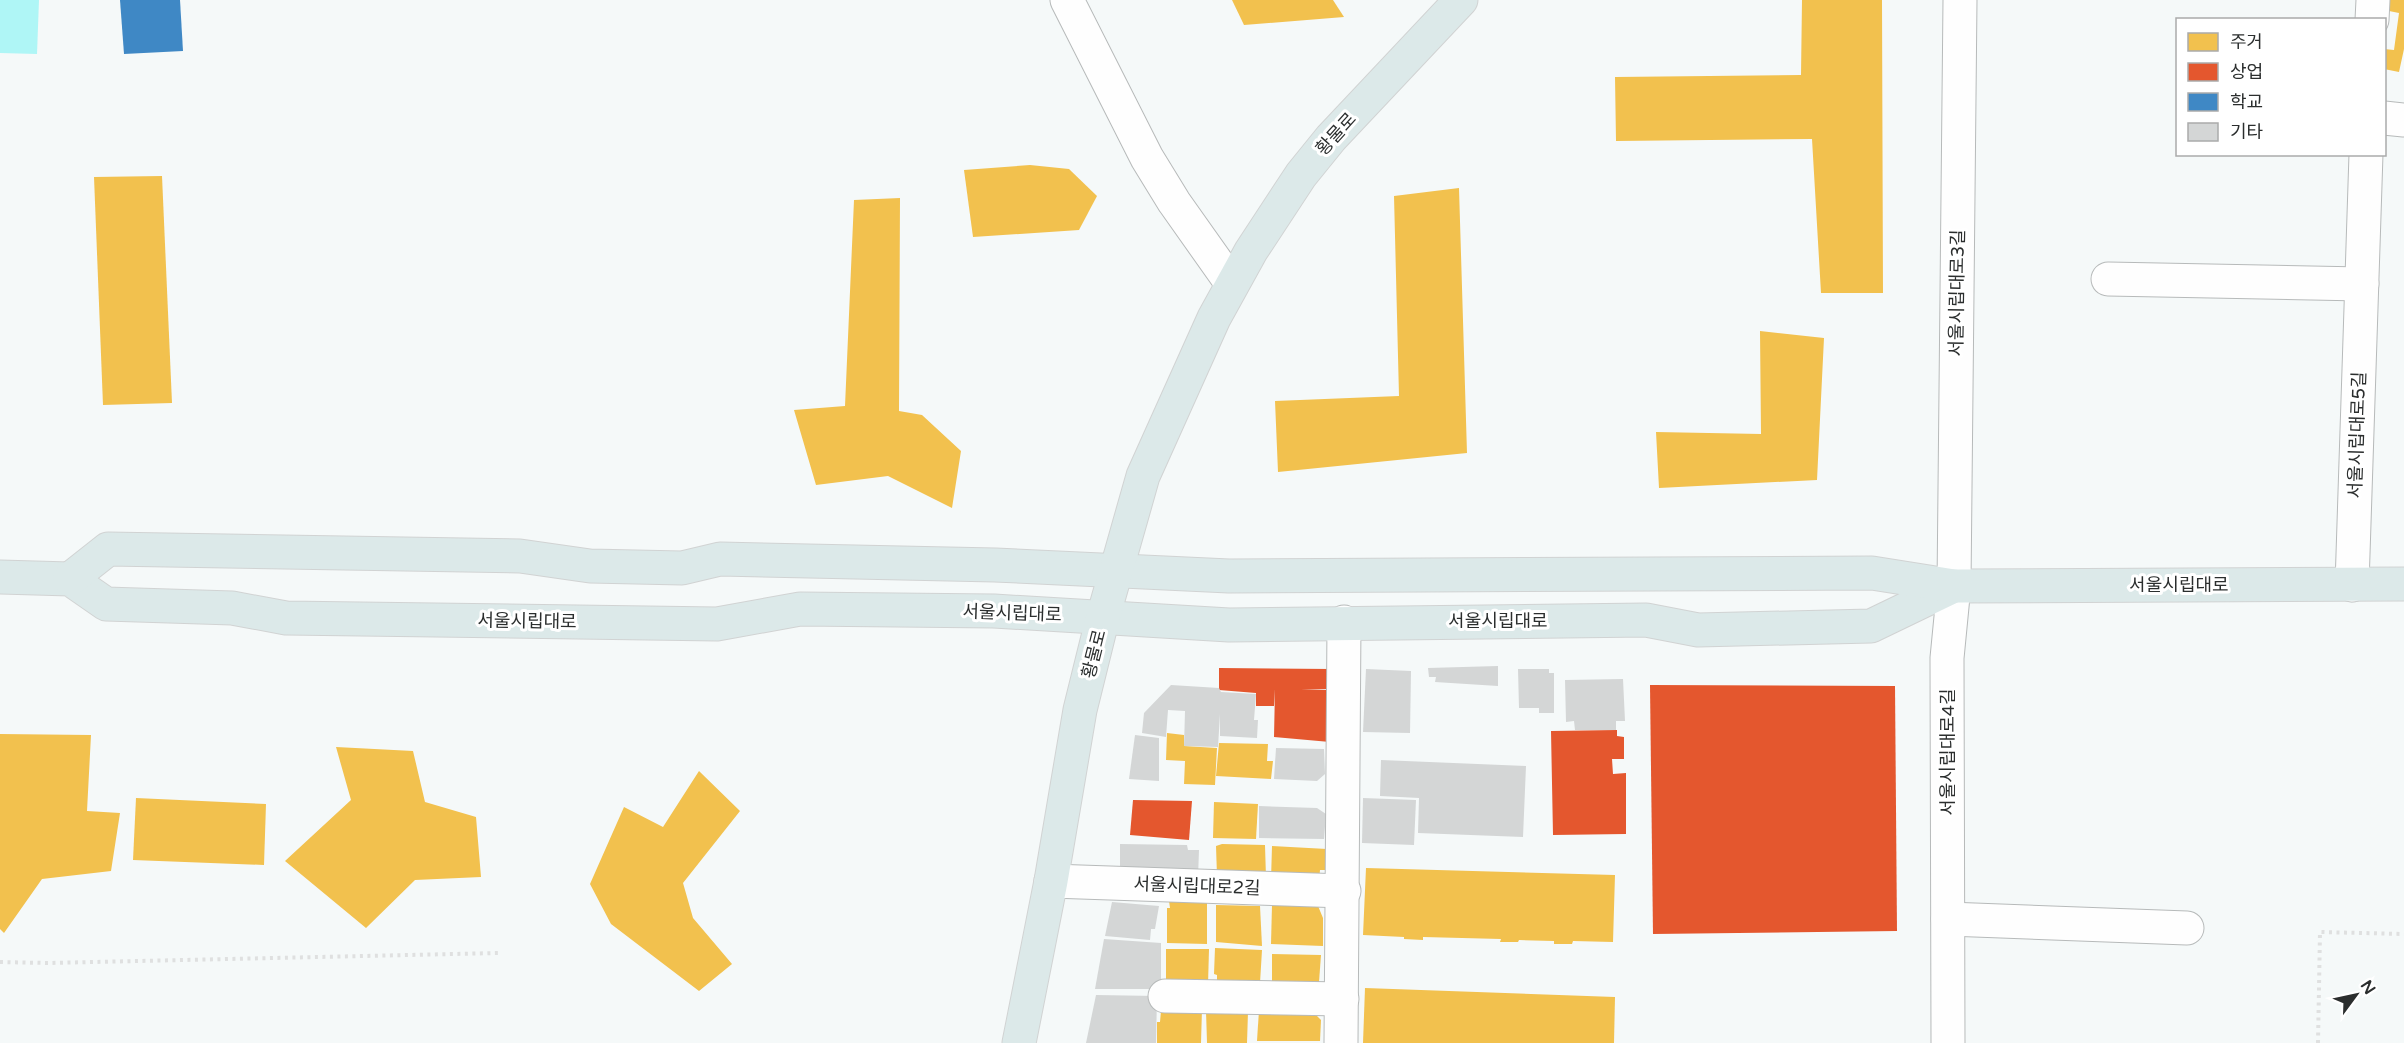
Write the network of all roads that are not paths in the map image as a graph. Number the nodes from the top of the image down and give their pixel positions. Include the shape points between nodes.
1 (1067, 0) edge
2 (1461, 0) edge
3 (1960, 0) edge
4 (2373, 0) edge
5 (2372, 18) edge
6 (2386, 118) edge
7 (2404, 120) edge
8 (2366, 156) edge
9 (2108, 279) dead end
10 (1232, 284) junction
11 (2362, 284) junction
12 (1117, 571) junction
13 (0, 577) edge
14 (70, 579) junction
15 (2404, 584) edge
16 (2352, 585) junction
17 (1954, 586) junction
18 (1103, 617) junction
19 (1344, 622) junction
20 (1051, 881) junction
21 (1344, 891) junction
22 (1948, 919) junction
23 (2187, 928) dead end
24 (1165, 996) dead end
25 (1342, 999) junction
26 (1019, 1043) edge
27 (1341, 1043) edge
28 (1948, 1043) edge

1 - 10 street via 1147,158
2 - 10 main road, 황물로 via 1301,175
3 - 17 street, 서울시립대로3길
4 - 5 street
6 - 7 street
8 - 11 street, 서울시립대로5길
9 - 11 street
10 - 12 main road, 황물로 via 1143,476
11 - 16 street, 서울시립대로5길
12 - 14 main road, 서울시립대로 via 720,559 682,568 590,566 520,556 108,549
12 - 17 main road, 서울시립대로 via 1229,576 1872,573
12 - 18 main road, 황물로
13 - 14 main road
14 - 18 main road, 서울시립대로 via 106,604 232,608 285,618 717,624 800,609 994,611
15 - 16 main road, 서울시립대로
16 - 17 main road, 서울시립대로
17 - 19 main road, 서울시립대로 via 1871,626 1698,630 1646,620
17 - 22 street, 서울시립대로4길 via 1947,658
18 - 19 main road, 서울시립대로 via 1229,624
18 - 20 main road, 황물로 via 1080,710
19 - 21 street
20 - 21 street, 서울시립대로2길
20 - 26 main road, 황물로
21 - 25 street
22 - 23 street
22 - 28 street, 서울시립대로4길
24 - 25 street
25 - 27 street

